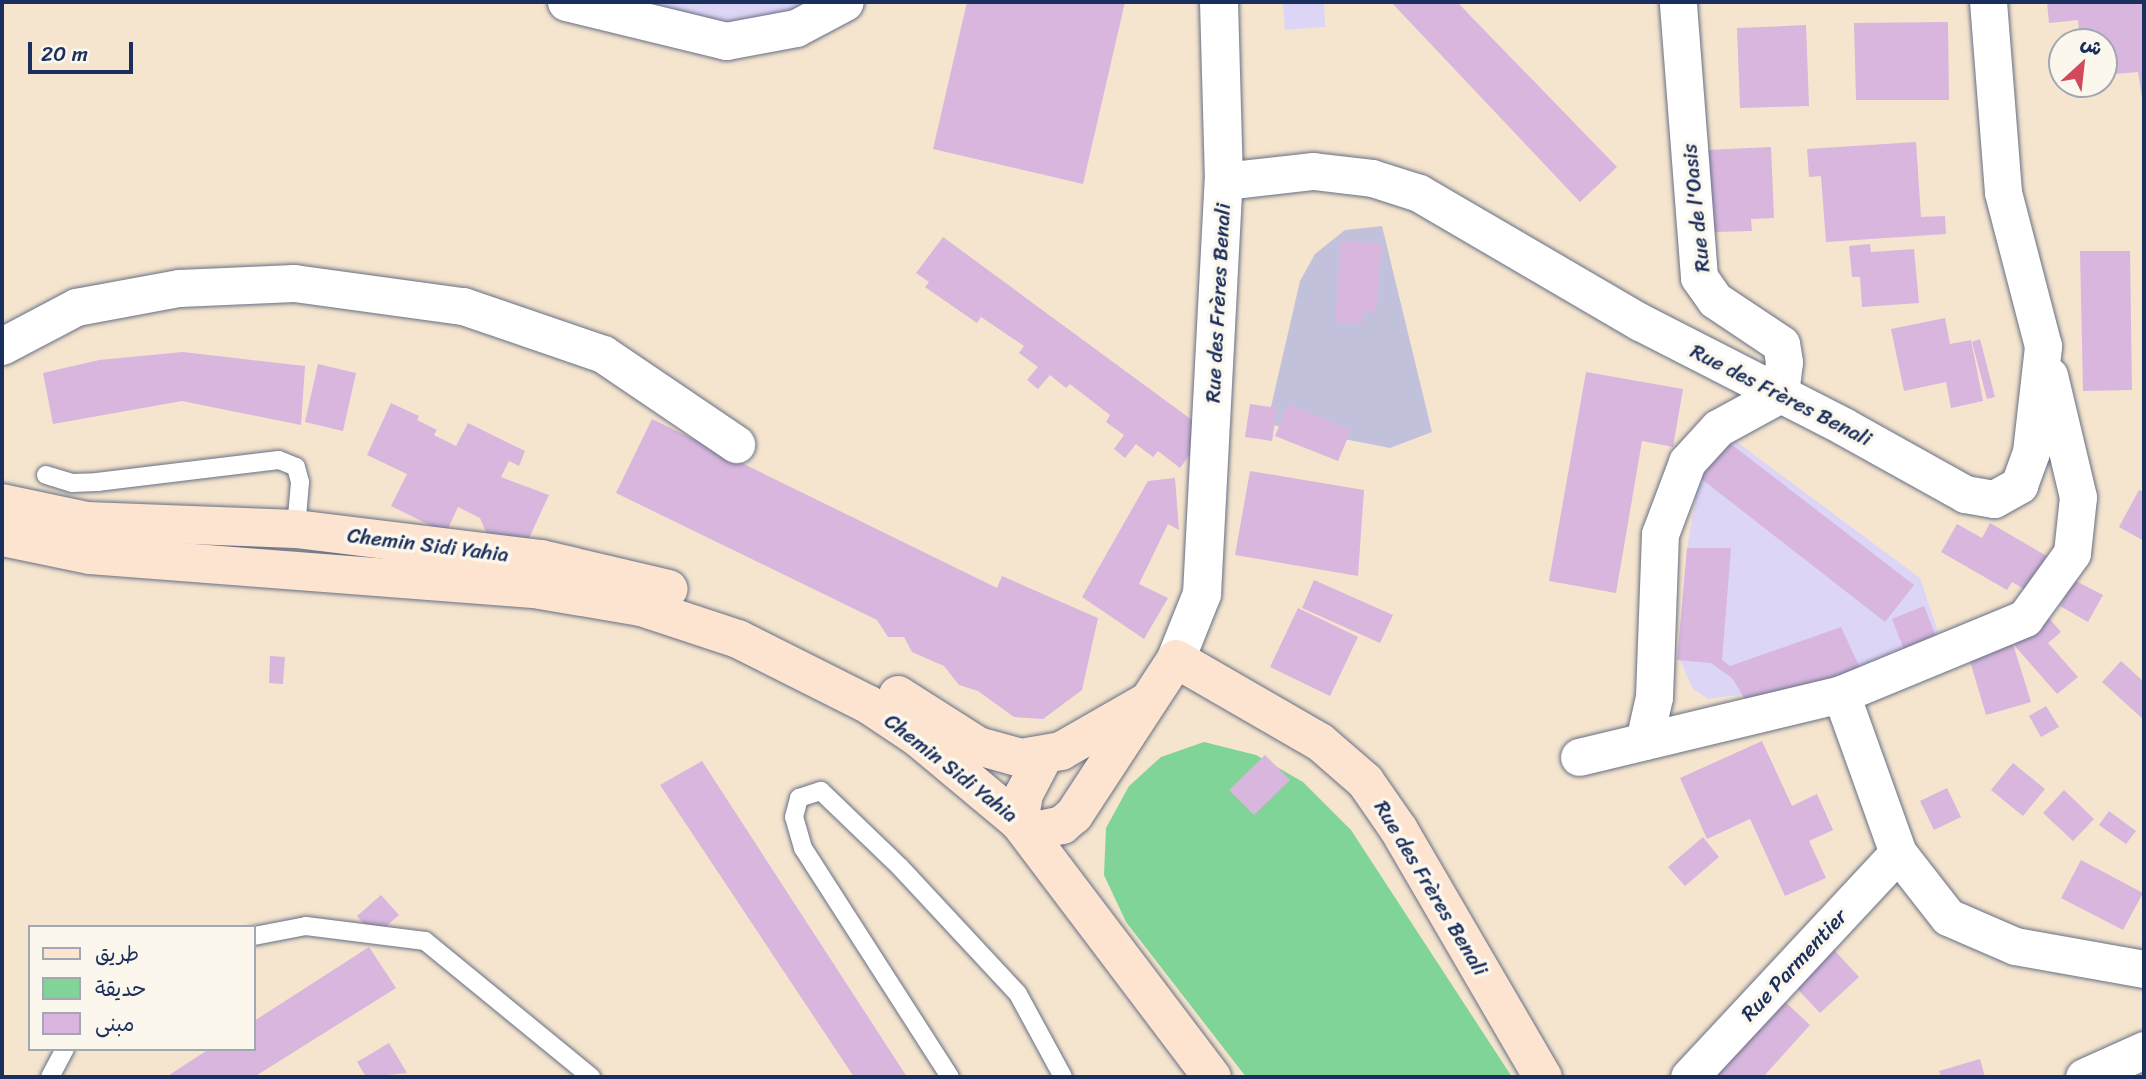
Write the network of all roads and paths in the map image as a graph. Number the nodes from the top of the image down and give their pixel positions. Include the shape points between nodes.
1 (566, 2) edge
2 (845, 2) edge
3 (1219, 2) edge
4 (1678, 2) edge
5 (1988, 2) edge
6 (1224, 181) junction
7 (2, 346) edge
8 (2043, 346) junction
9 (1780, 394) junction
10 (736, 444) dead end
11 (46, 475) dead end
12 (2, 503) edge
13 (296, 529) junction
14 (2, 537) edge
15 (1176, 659) junction
16 (1841, 694) junction
17 (1151, 699) junction
18 (1644, 741) junction
19 (1044, 756) junction
20 (1578, 757) dead end
21 (1019, 822) junction
22 (1898, 853) junction
23 (256, 936) edge
24 (2144, 968) edge
25 (2144, 1050) edge
26 (64, 1051) edge
27 (50, 1077) edge
28 (591, 1077) edge
29 (950, 1077) edge
30 (1063, 1077) edge
31 (1212, 1077) edge
32 (1543, 1077) edge
33 (1689, 1077) edge
34 (2084, 1077) edge

1 - 2 street via 726,41 796,28
3 - 6 street
4 - 9 street, Rue de l'Oasis via 1699,277 1715,300 1781,344
5 - 8 street, Rue des Frères Benali via 2003,192
6 - 9 street, Rue des Frères Benali via 1313,171 1371,178 1419,193 1640,322
6 - 15 street, Rue des Frères Benali via 1202,594
7 - 10 street via 76,307 179,288 294,283 463,306 603,354
8 - 9 street, Rue des Frères Benali via 2031,452 2019,485 1994,499 1965,494
8 - 16 street, Rue des Frères Benali via 2078,497 2072,553 2025,618
9 - 18 street via 1718,428 1687,462 1660,534 1654,697
11 - 13 lane via 72,483 97,482 279,460 296,467 300,482
12 - 13 main road, Chemin Sidi Yahia via 87,521
13 - 19 main road, Chemin Sidi Yahia via 541,559 646,582 796,639 890,690 978,746 1010,756
14 - 21 main road, Chemin Sidi Yahia via 90,555 540,590 641,607 738,639 869,705 917,737
15 - 17 main road
15 - 32 main road, Rue des Frères Benali via 1320,742 1365,781 1399,830
16 - 18 street, Rue des Frères Benali
16 - 22 street
17 - 19 main road, Chemin Sidi Yahia via 1080,742
17 - 21 main road, Chemin Sidi Yahia via 1074,816 1051,829
18 - 20 street, Rue des Frères Benali
19 - 21 main road via 1024,794
21 - 31 main road
22 - 24 street via 1948,917 2015,946
22 - 33 street, Rue Parmentier
23 - 28 lane via 306,926 425,941
25 - 34 street
26 - 27 lane
29 - 30 lane via 803,848 794,817 799,798 821,791 900,867 1018,994

